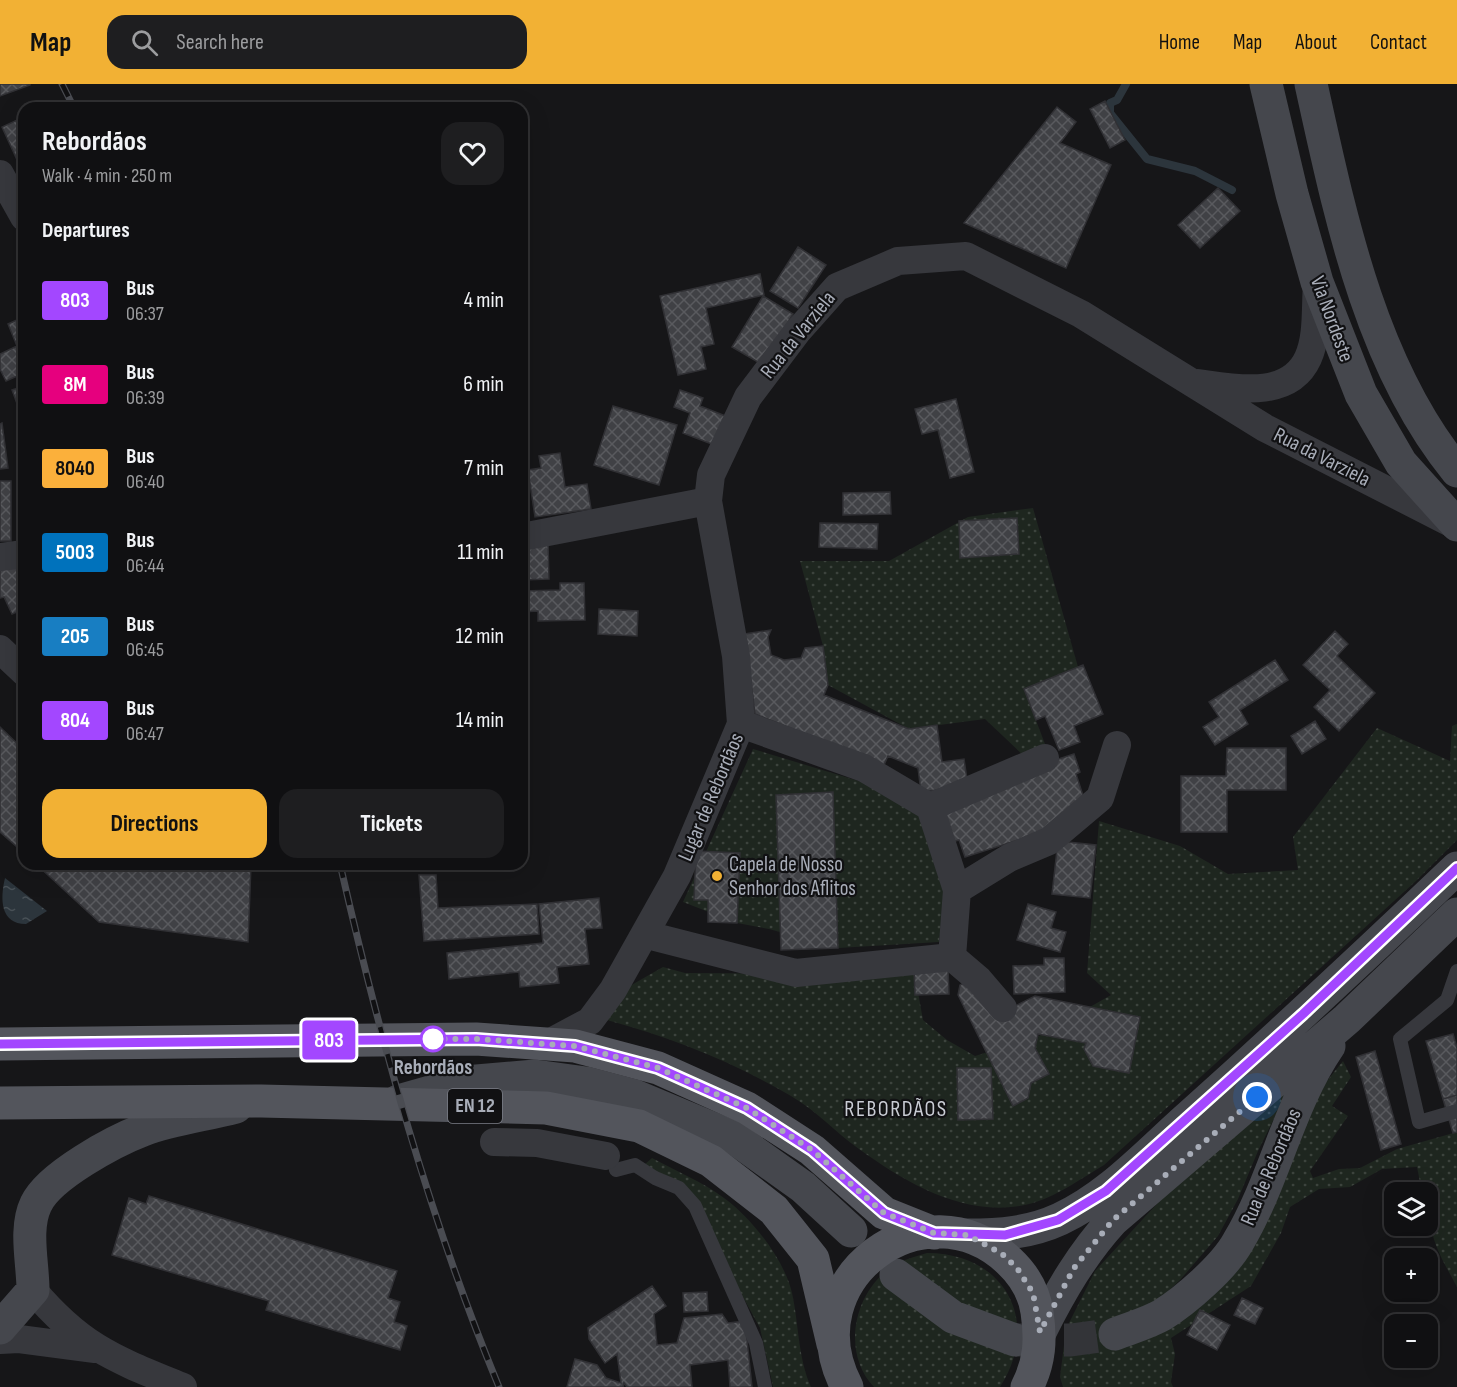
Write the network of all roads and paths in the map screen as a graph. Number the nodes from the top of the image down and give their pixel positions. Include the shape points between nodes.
1 (1266, 84) edge
2 (1311, 84) edge
3 (0, 174) edge
4 (18, 206) edge
5 (1317, 282) junction
6 (1190, 382) junction
7 (1457, 471) edge
8 (708, 501) junction
9 (1457, 526) edge
10 (528, 536) edge
11 (18, 554) edge
12 (0, 556) edge
13 (0, 650) edge
14 (18, 666) edge
15 (741, 724) junction
16 (1117, 745) dead end
17 (1045, 758) dead end
18 (930, 807) junction
19 (1457, 868) edge
20 (957, 890) junction
21 (1457, 914) edge
22 (647, 934) junction
23 (952, 957) junction
24 (1457, 972) edge
25 (1452, 1004) edge
26 (1003, 1008) dead end
27 (1347, 1019) junction
28 (0, 1044) edge
29 (547, 1044) junction
30 (261, 1101) junction
31 (0, 1103) edge
32 (388, 1104) junction
33 (1457, 1111) edge
34 (494, 1142) dead end
35 (611, 1163) joint
36 (851, 1231) dead end
37 (934, 1233) junction
38 (967, 1235) junction
39 (896, 1275) dead end
40 (33, 1290) junction
41 (0, 1328) edge
42 (1115, 1334) tunnel mouth
43 (1028, 1336) junction
44 (0, 1340) edge
45 (833, 1344) junction
46 (97, 1350) junction
47 (1033, 1382) edge
48 (183, 1387) edge
49 (765, 1387) edge
50 (847, 1387) edge

1 - 5 main road, Via Nordeste
2 - 7 main road, Via Nordeste via 1330,170 1376,326 1414,408
3 - 4 street
5 - 6 street, Rua da Varziela via 1313,337 1308,358 1296,374 1260,390
5 - 9 main road, Via Nordeste via 1361,394 1379,428 1418,484
6 - 8 street, Rua da Varziela via 1081,314 966,256 898,261 837,287 796,332 748,397 711,476
6 - 9 street, Rua da Varziela via 1265,428
8 - 10 street
8 - 15 street, Lugar de Rebordãos via 736,656
11 - 12 street
13 - 14 street
15 - 18 street via 864,768
15 - 22 street, Lugar de Rebordãos via 677,876
16 - 20 street via 1100,798 1049,841 1009,858
17 - 18 street
18 - 20 street
19 - 38 main road via 1303,1014 1106,1191 1066,1216 1028,1230 1005,1235
20 - 23 street
21 - 27 main road, Rua de Rebordãos
22 - 23 street via 795,973
22 - 29 street, Lugar de Rebordãos via 590,1021
23 - 26 street
24 - 25 lane
25 - 33 lane via 1400,1039 1419,1122
27 - 42 main road, Rua de Rebordãos via 1302,1095 1264,1192 1237,1245 1200,1285 1161,1316
27 - 43 main road, Rua de Rebordãos via 1113,1220 1074,1268
28 - 29 main road, EN 12 via 476,1039
29 - 37 main road, EN 12 via 575,1046 658,1068 747,1108 812,1150 884,1213
30 - 31 main road, EN 12
30 - 32 main road, EN 12
30 - 40 main road via 142,1130 50,1183 31,1220
32 - 36 main road via 465,1082 535,1076 586,1083 635,1096 733,1137 803,1187
32 - 45 main road, EN 12 via 546,1108 639,1126 711,1161 774,1210 813,1259
34 - 35 street via 537,1143
35 - 49 lane via 635,1165 680,1188 695,1206 756,1343
37 - 38 main road, EN 12
37 - 45 main road, EN 12 via 900,1239 857,1268 839,1299
38 - 43 main road, EN 12 via 1001,1253 1017,1268 1033,1293
39 - 43 main road via 953,1317
40 - 41 main road
40 - 46 street via 74,1333
43 - 47 main road, EN 12
44 - 46 street
45 - 50 main road, EN 12 via 836,1363
46 - 48 street

